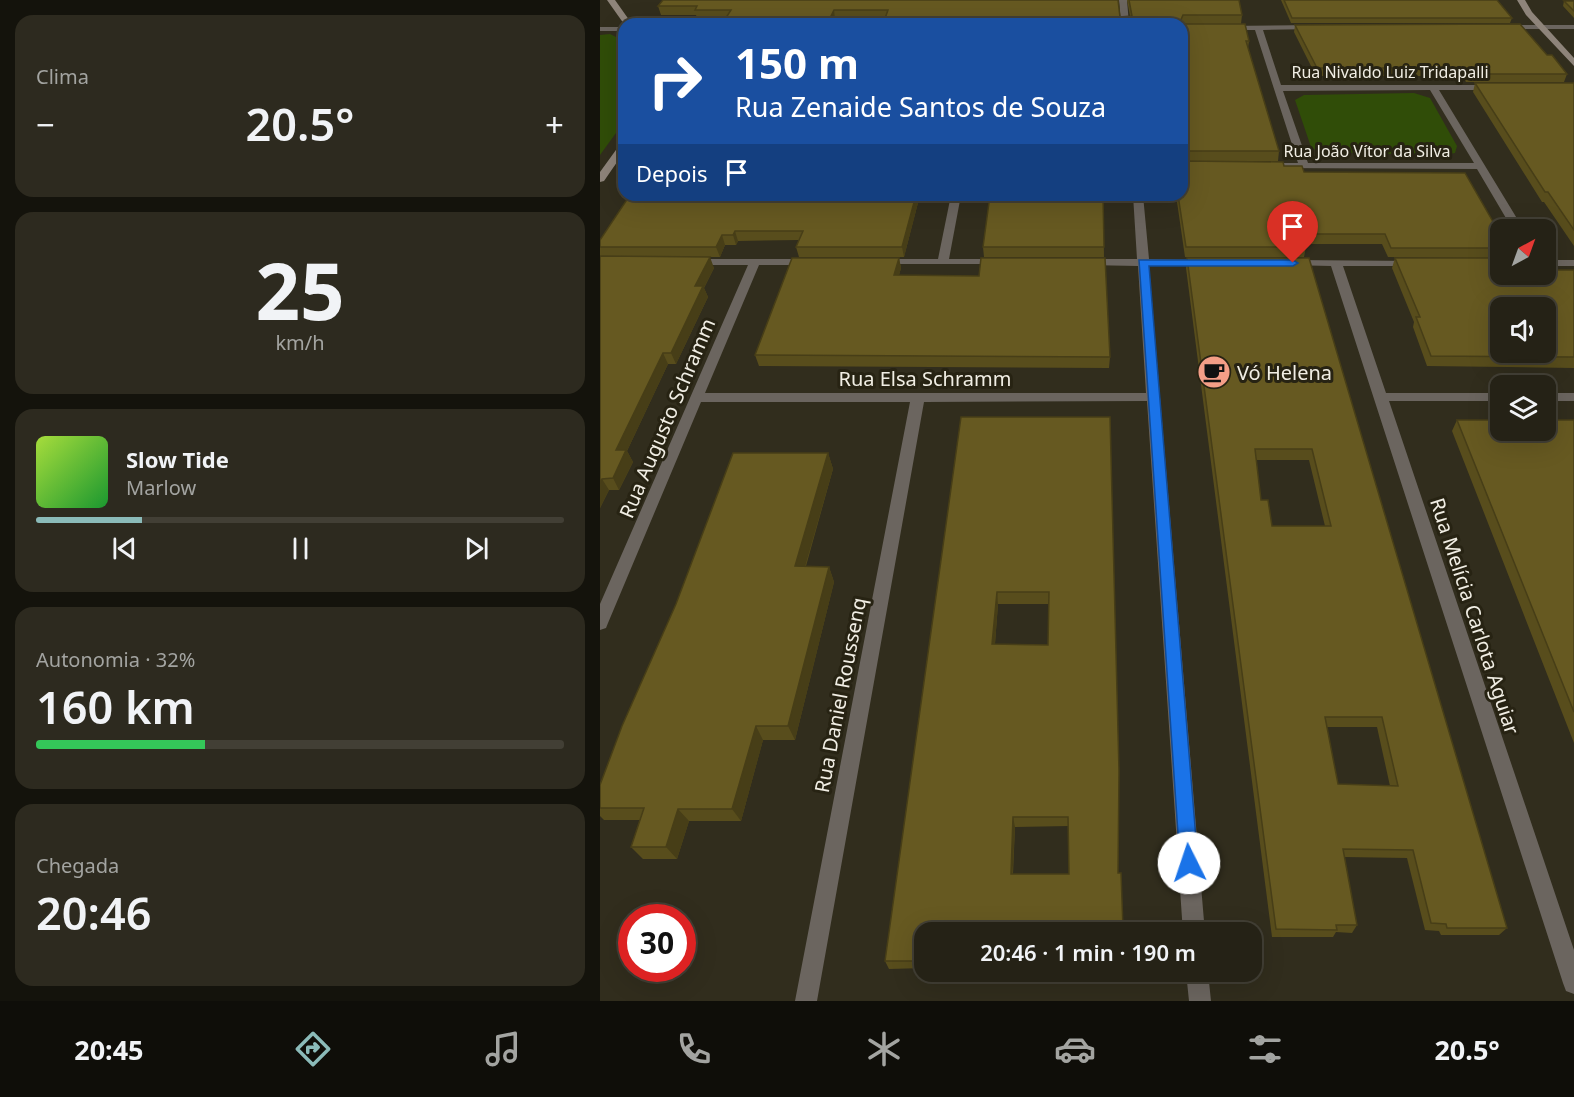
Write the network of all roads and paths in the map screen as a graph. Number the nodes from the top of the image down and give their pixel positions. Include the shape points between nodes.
1 (611, 0) edge
2 (1123, 0) edge
3 (1521, 0) edge
4 (624, 18) edge
5 (1124, 18) edge
6 (1329, 27) edge
7 (1494, 27) edge
8 (1541, 27) junction
9 (1574, 27) edge
10 (1215, 28) edge
11 (1258, 28) junction
12 (600, 29) edge
13 (618, 29) edge
14 (1574, 63) edge
15 (1433, 87) junction
16 (1503, 87) edge
17 (1278, 88) junction
18 (618, 159) edge
19 (1271, 166) edge
20 (1304, 166) junction
21 (1480, 166) junction
22 (600, 179) edge
23 (955, 201) edge
24 (1138, 201) edge
25 (1512, 219) edge
26 (683, 262) edge
27 (755, 262) junction
28 (826, 262) edge
29 (861, 262) edge
30 (944, 262) junction
31 (1014, 262) edge
32 (1073, 262) edge
33 (1143, 262) junction
34 (1222, 263) edge
35 (1279, 263) edge
36 (1336, 263) junction
37 (1430, 263) edge
38 (1556, 263) edge
39 (1574, 263) edge
40 (1153, 397) junction
41 (1380, 397) junction
42 (1490, 397) edge
43 (1556, 397) edge
44 (1574, 397) edge
45 (696, 398) junction
46 (918, 398) junction
47 (600, 623) edge
48 (1193, 922) edge
49 (1198, 982) edge
50 (1574, 983) edge
51 (806, 1001) edge
52 (1200, 1001) edge

1 - 4 street
2 - 5 street
3 - 8 street
6 - 11 street
7 - 8 street
8 - 9 street
8 - 14 street
10 - 11 street
11 - 17 street
12 - 13 street
15 - 16 street, Rua Nivaldo Luiz Tridapalli
15 - 17 street, Rua Nivaldo Luiz Tridapalli
15 - 21 street
17 - 20 street
18 - 22 street
19 - 20 street, Rua João Vítor da Silva
20 - 21 street, Rua João Vítor da Silva
21 - 25 street
23 - 30 street
24 - 33 street
26 - 27 street
27 - 28 street
27 - 45 street, Rua Augusto Schramm
29 - 30 street
30 - 31 street
32 - 33 street
33 - 34 street
33 - 40 street
35 - 36 street
36 - 37 street
36 - 41 street, Rua Melícia Carlota Aguiar
38 - 39 street
40 - 46 street, Rua Elsa Schramm
40 - 48 street
41 - 42 street
41 - 50 street, Rua Melícia Carlota Aguiar
43 - 44 street
45 - 46 street, Rua Elsa Schramm
45 - 47 street, Rua Augusto Schramm
46 - 51 street, Rua Daniel Roussenq
49 - 52 street

